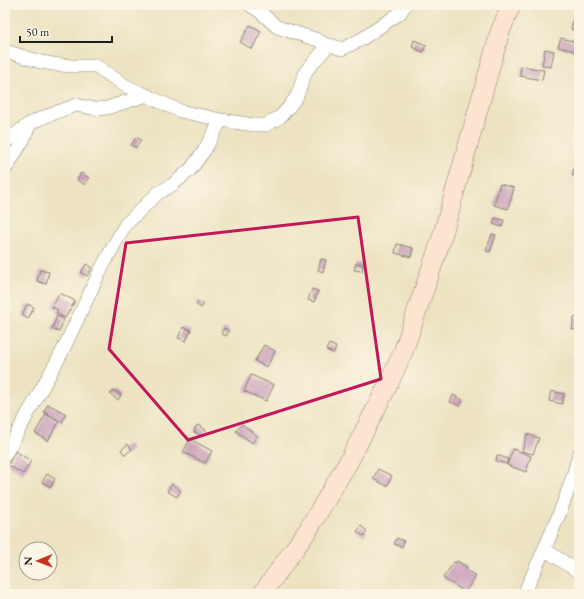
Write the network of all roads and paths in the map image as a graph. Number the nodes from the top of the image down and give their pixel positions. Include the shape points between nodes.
1 (250, 5) edge
2 (405, 5) edge
3 (510, 5) edge
4 (328, 46) junction
5 (5, 51) edge
6 (147, 95) junction
7 (221, 120) junction
8 (29, 124) junction
9 (5, 142) edge
10 (5, 170) edge
11 (579, 454) edge
12 (5, 455) edge
13 (576, 479) edge
14 (544, 549) junction
15 (579, 572) edge
16 (262, 594) edge
17 (524, 594) edge

1 - 4 street via 277,27 318,40
2 - 4 street via 400,13 362,39 342,49
3 - 16 street via 500,32 442,237 403,352 342,473 308,530
4 - 7 street via 306,71 297,96 280,117 266,125
5 - 6 street via 53,64 96,66 126,86
6 - 7 street via 180,111
6 - 8 street via 106,108 76,105
7 - 12 street via 190,170 158,193 125,225 62,352
8 - 9 street
8 - 10 street via 22,142
11 - 13 street
13 - 14 street
14 - 15 street
14 - 17 street

